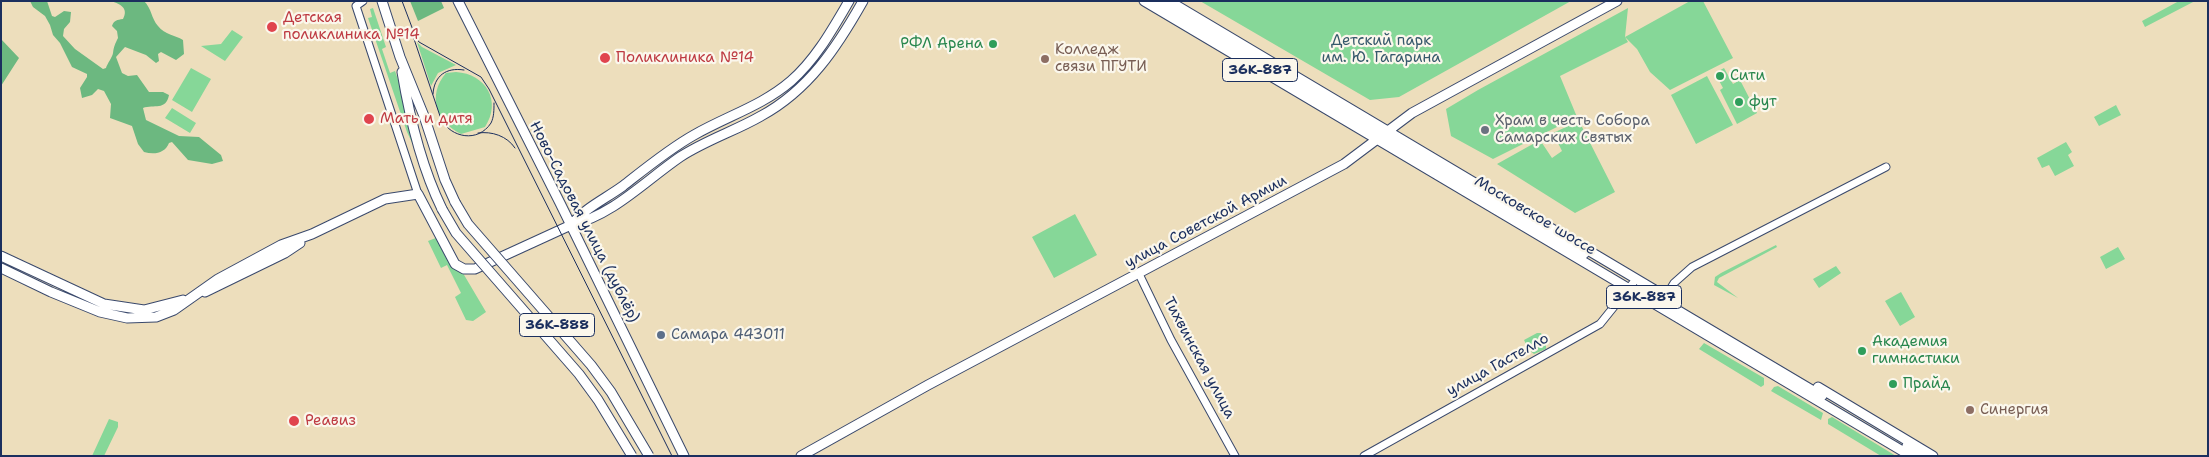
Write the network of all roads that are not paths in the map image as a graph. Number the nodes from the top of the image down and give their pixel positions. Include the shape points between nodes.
1 (363, 1) edge
2 (382, 1) edge
3 (458, 1) edge
4 (849, 1) edge
5 (863, 1) edge
6 (1144, 1) edge
7 (1156, 1) edge
8 (1169, 1) edge
9 (1617, 1) edge
10 (400, 57) junction
11 (1381, 134) junction
12 (1886, 166) dead end
13 (418, 194) junction
14 (571, 225) junction
15 (1, 256) edge
16 (1, 268) edge
17 (1138, 274) junction
18 (1631, 286) junction
19 (1666, 296) junction
20 (186, 299) junction
21 (632, 456) edge
22 (649, 456) edge
23 (684, 456) edge
24 (801, 456) edge
25 (1235, 456) edge
26 (1364, 456) edge
27 (1911, 456) edge
28 (1923, 456) edge
29 (1933, 456) edge

1 - 13 street via 356,6
2 - 10 main road, 36К-888
3 - 14 main road, Ново-Садовая улица (дублёр)
4 - 14 main road via 823,44 784,87 759,104 678,144 610,195 580,213
5 - 14 main road via 825,61 791,97 764,115 690,151 601,213
6 - 11 main road, Московское шоссе / 36К-887
7 - 11 main road, Московское шоссе / 36К-887
8 - 11 main road, Московское шоссе / 36К-887
9 - 11 main road, улица Советской Армии via 1412,113
10 - 21 main road, 36К-888, bridge via 417,143 436,198 456,233 579,374
10 - 22 main road, 36К-888, bridge via 450,192 468,224 592,365
11 - 17 main road, улица Советской Армии via 1344,164
11 - 18 main road, Московское шоссе / 36К-887
11 - 19 main road, Московское шоссе / 36К-887
12 - 19 street via 1692,267 1674,283
13 - 14 main road via 450,255 464,269 485,265
13 - 20 main road via 385,199 312,234 285,253 221,286
14 - 23 main road, Ново-Садовая улица (дублёр)
15 - 20 main road via 104,304 144,310
16 - 20 main road via 112,315 156,317 174,310
17 - 24 main road, улица Советской Армии
17 - 25 street, Тихвинская улица
18 - 26 street, улица Гастелло via 1600,324
18 - 27 main road, Московское шоссе / 36К-887
18 - 28 main road, Московское шоссе / 36К-887
19 - 29 main road, Московское шоссе / 36К-887

